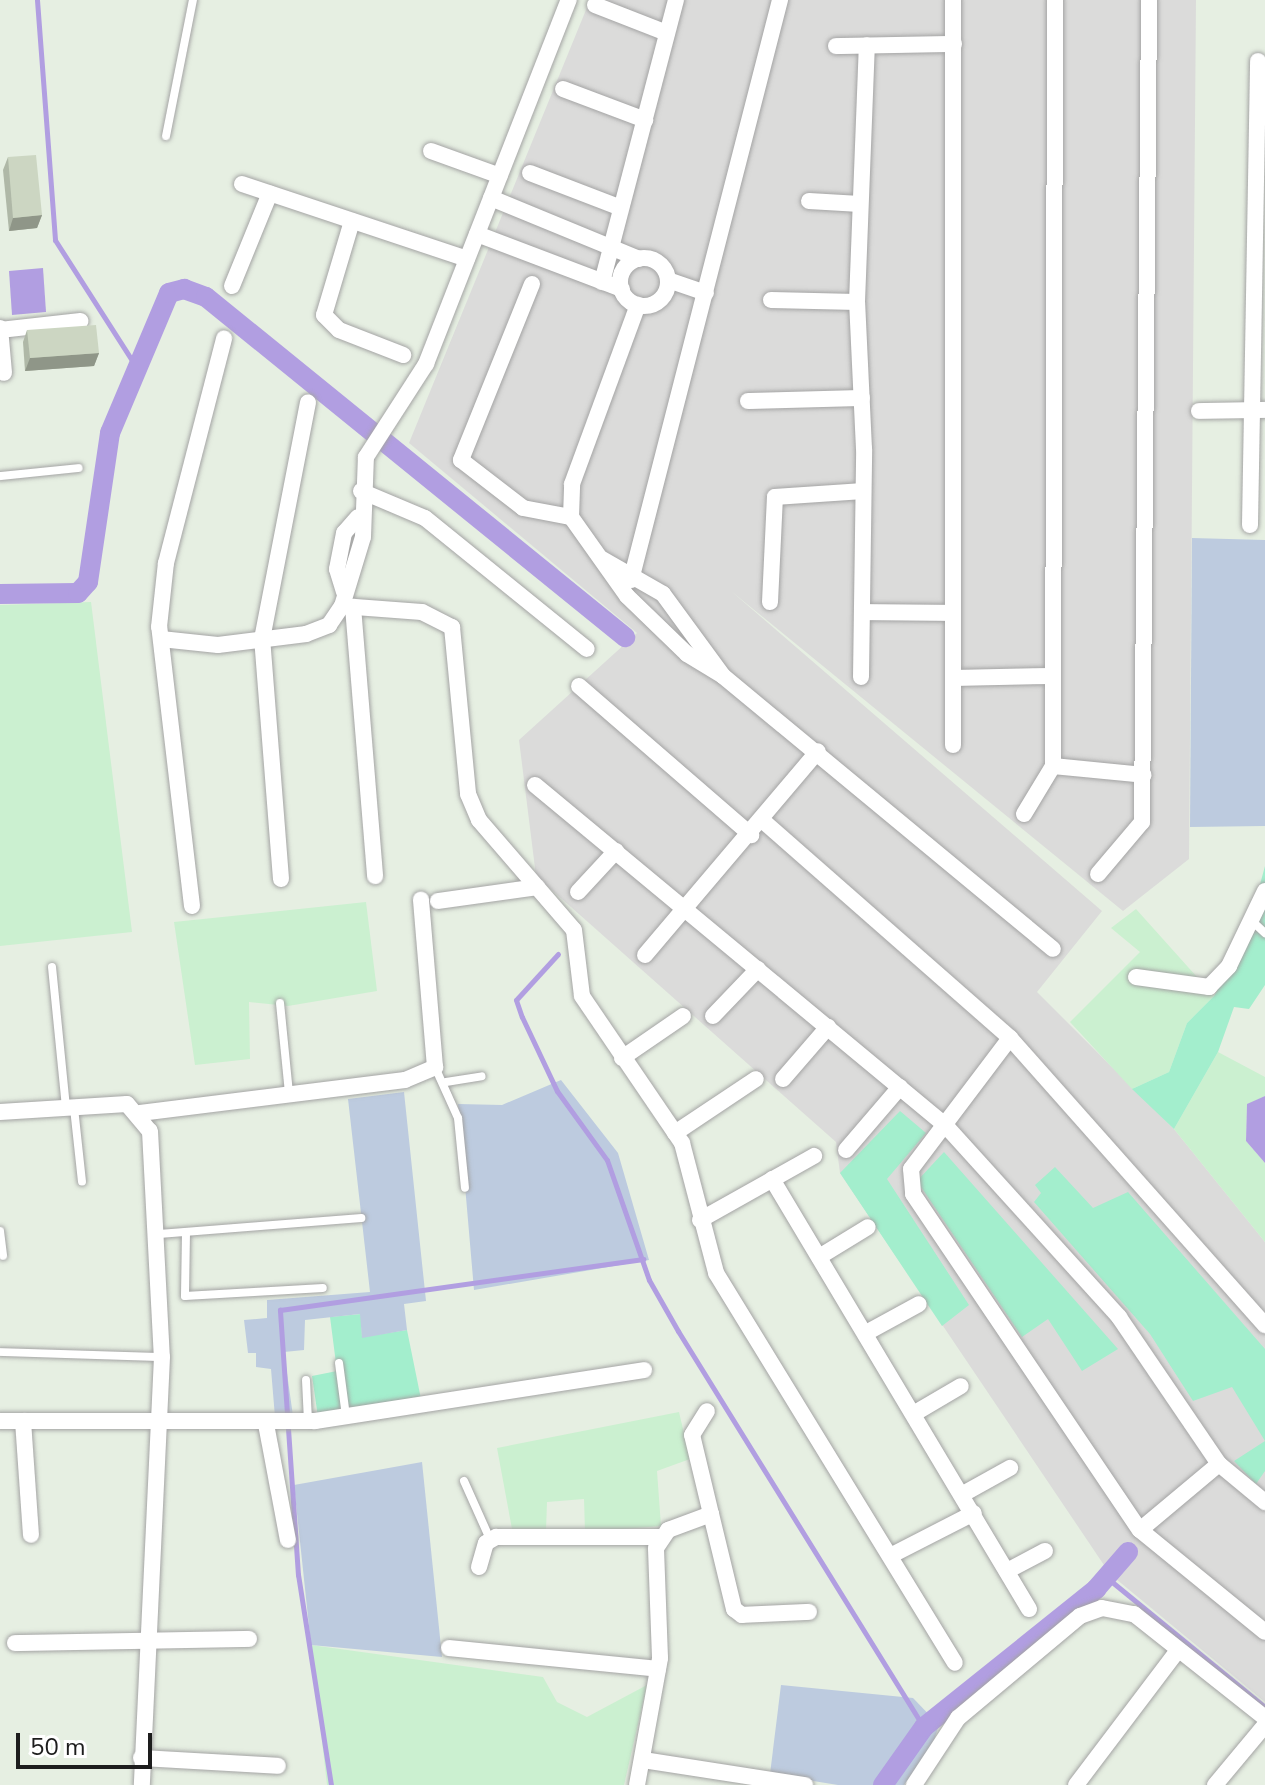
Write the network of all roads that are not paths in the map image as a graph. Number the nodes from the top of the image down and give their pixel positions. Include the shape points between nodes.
1 (193, 0) edge
2 (569, 0) edge
3 (676, 0) edge
4 (780, 0) edge
5 (953, 0) edge
6 (1055, 0) edge
7 (1149, 0) edge
8 (595, 5) dead end
9 (667, 33) junction
10 (954, 44) junction
11 (867, 45) junction
12 (836, 46) dead end
13 (1258, 61) dead end
14 (563, 89) dead end
15 (1261, 105) edge
16 (645, 120) junction
17 (166, 136) dead end
18 (431, 151) dead end
19 (530, 173) dead end
20 (500, 176) junction
21 (242, 184) dead end
22 (270, 193) junction
23 (491, 198) junction
24 (809, 201) dead end
25 (860, 204) junction
26 (621, 208) junction
27 (352, 221) junction
28 (477, 234) junction
29 (611, 247) junction
30 (467, 259) junction
31 (639, 259) junction
32 (668, 280) junction
33 (602, 282) junction
34 (532, 284) dead end
35 (232, 286) dead end
36 (622, 289) junction
37 (706, 293) junction
38 (771, 300) dead end
39 (857, 302) junction
40 (638, 305) junction
41 (80, 321) dead end
42 (0, 329) edge
43 (224, 338) dead end
44 (403, 355) dead end
45 (4, 373) dead end
46 (862, 398) junction
47 (748, 401) dead end
48 (308, 402) dead end
49 (1258, 410) edge
50 (1199, 411) dead end
51 (79, 468) dead end
52 (0, 476) edge
53 (361, 491) junction
54 (863, 491) junction
55 (571, 517) junction
56 (1250, 525) dead end
57 (602, 559) junction
58 (633, 571) junction
59 (627, 596) junction
60 (346, 602) junction
61 (770, 602) dead end
62 (862, 612) junction
63 (953, 613) junction
64 (161, 639) junction
65 (262, 639) junction
66 (587, 649) dead end
67 (723, 676) junction
68 (1052, 676) junction
69 (861, 677) dead end
70 (953, 678) junction
71 (579, 686) dead end
72 (953, 745) dead end
73 (818, 751) junction
74 (1053, 766) junction
75 (1144, 775) junction
76 (535, 785) dead end
77 (1024, 814) dead end
78 (762, 820) junction
79 (751, 835) junction
80 (616, 851) junction
81 (1098, 874) dead end
82 (375, 876) dead end
83 (281, 879) dead end
84 (537, 887) junction
85 (1265, 891) edge
86 (578, 892) dead end
87 (192, 906) dead end
88 (689, 912) junction
89 (1251, 920) junction
90 (1265, 933) edge
91 (1053, 949) dead end
92 (645, 955) dead end
93 (52, 967) dead end
94 (758, 969) junction
95 (1136, 977) dead end
96 (280, 1003) dead end
97 (683, 1016) dead end
98 (713, 1016) dead end
99 (828, 1027) junction
100 (1010, 1038) junction
101 (622, 1058) junction
102 (435, 1067) junction
103 (482, 1076) dead end
104 (756, 1079) dead end
105 (783, 1079) dead end
106 (446, 1082) junction
107 (900, 1087) junction
108 (289, 1093) junction
109 (70, 1107) junction
110 (0, 1112) edge
111 (140, 1113) junction
112 (946, 1126) junction
113 (675, 1133) junction
114 (846, 1150) dead end
115 (814, 1156) dead end
116 (772, 1179) junction
117 (82, 1182) dead end
118 (465, 1188) dead end
119 (361, 1218) dead end
120 (700, 1220) junction
121 (868, 1227) dead end
122 (0, 1231) edge
123 (186, 1232) junction
124 (159, 1234) junction
125 (3, 1256) dead end
126 (819, 1257) junction
127 (323, 1288) dead end
128 (919, 1304) dead end
129 (1265, 1325) edge
130 (866, 1333) junction
131 (0, 1352) edge
132 (162, 1357) junction
133 (339, 1363) dead end
134 (644, 1370) dead end
135 (306, 1380) dead end
136 (961, 1386) dead end
137 (707, 1411) dead end
138 (915, 1413) junction
139 (346, 1416) junction
140 (0, 1421) edge
141 (23, 1421) junction
142 (303, 1422) junction
143 (270, 1423) junction
144 (159, 1424) junction
145 (1219, 1464) junction
146 (1010, 1468) dead end
147 (464, 1481) dead end
148 (963, 1494) junction
149 (1265, 1502) edge
150 (974, 1513) junction
151 (711, 1514) junction
152 (1140, 1530) junction
153 (31, 1535) dead end
154 (660, 1537) junction
155 (490, 1539) junction
156 (288, 1540) dead end
157 (1045, 1551) dead end
158 (890, 1556) junction
159 (479, 1567) dead end
160 (1007, 1571) junction
161 (1029, 1609) dead end
162 (809, 1612) dead end
163 (1265, 1632) edge
164 (249, 1639) dead end
165 (149, 1642) junction
166 (15, 1643) dead end
167 (449, 1648) dead end
168 (1178, 1650) junction
169 (955, 1663) dead end
170 (658, 1669) junction
171 (1265, 1718) edge
172 (1265, 1725) edge
173 (141, 1758) junction
174 (643, 1760) junction
175 (278, 1766) dead end
176 (142, 1785) edge
177 (637, 1785) edge
178 (805, 1785) edge
179 (914, 1785) edge
180 (1076, 1785) edge
181 (1215, 1785) edge

1 - 17 lane
2 - 20 street
3 - 9 street
4 - 37 street
5 - 10 street
6 - 68 street
7 - 75 street
8 - 9 street
9 - 16 street
10 - 11 street
10 - 63 street
11 - 12 street
11 - 25 street
13 - 15 street
14 - 16 street
15 - 49 street
16 - 26 street
18 - 20 street
19 - 26 street
20 - 23 street
21 - 22 street
22 - 27 street
22 - 35 street
23 - 28 street
23 - 29 street
24 - 25 street
25 - 39 street
26 - 29 street
27 - 30 street
27 - 44 street via 324,315 339,330
28 - 30 street
28 - 33 street
29 - 31 street
29 - 33 street
30 - 53 street via 426,364 371,446
31 - 32 street via 661,265
31 - 36 street via 625,267
32 - 37 street
32 - 40 street via 660,301
33 - 36 street
34 - 55 street via 461,460 523,508
36 - 40 street
37 - 58 street
38 - 39 street
39 - 46 street
40 - 55 street via 572,484
41 - 42 street
42 - 45 street
43 - 64 street via 166,563
46 - 47 street
46 - 54 street
48 - 65 street
49 - 50 street
49 - 56 street
51 - 52 lane
53 - 60 street via 358,517 344,533 337,569
53 - 66 street via 425,518
54 - 61 street via 775,497
54 - 62 street
55 - 57 street
57 - 58 street
57 - 59 street
58 - 59 street
58 - 67 street via 663,594
59 - 67 street via 687,654
60 - 65 street via 321,630
60 - 82 street
60 - 84 street via 422,612 452,627 468,794 497,846
62 - 63 street
62 - 69 street
63 - 70 street
64 - 65 street via 218,645
64 - 87 street
65 - 83 street
67 - 73 street
68 - 70 street
68 - 74 street
70 - 72 street
71 - 79 street
73 - 78 street
73 - 91 street
74 - 75 street
74 - 77 street
75 - 81 street via 1139,830
76 - 80 street
78 - 79 street
78 - 100 street
79 - 88 street
80 - 86 street
80 - 88 street
84 - 101 street via 574,930 582,996
84 - 102 street via 430,900
85 - 89 street
88 - 92 street
88 - 94 street
89 - 90 lane
89 - 95 street via 1229,966 1209,987
93 - 109 lane
94 - 98 street
94 - 99 street
96 - 108 lane
97 - 101 street
99 - 105 street
99 - 107 street
100 - 112 street
100 - 129 street
101 - 113 street
102 - 106 lane
102 - 108 street via 405,1080
103 - 106 lane
104 - 113 street
106 - 118 lane
107 - 112 street
107 - 114 street
108 - 111 street
109 - 110 street
109 - 111 street via 127,1104
109 - 117 lane
111 - 124 street via 150,1131
112 - 145 street via 1119,1317
112 - 152 street via 911,1169 913,1194
113 - 120 street
115 - 116 street
116 - 120 street
116 - 126 street
119 - 123 lane
120 - 158 street via 716,1273
121 - 126 street
122 - 125 lane
123 - 124 lane
123 - 127 lane via 185,1296
124 - 132 street
126 - 130 street
128 - 130 street
130 - 138 street
131 - 132 lane
132 - 144 street
133 - 139 lane
134 - 139 street
135 - 142 lane
136 - 138 street
137 - 151 street via 692,1435
138 - 148 street
139 - 142 street
140 - 141 street
141 - 144 street
141 - 153 street
142 - 143 street
143 - 144 street
143 - 156 street
144 - 165 street
145 - 149 street
145 - 152 street
146 - 148 street
147 - 155 lane
148 - 150 street
150 - 158 street
150 - 160 street
151 - 154 street
151 - 162 street via 734,1609 742,1615
152 - 163 street
154 - 155 street
154 - 170 street
155 - 159 street
157 - 160 street
158 - 169 street
160 - 161 street
164 - 165 street
165 - 166 street
165 - 173 street
167 - 170 street
168 - 171 street
168 - 179 street via 1118,1606 1080,1616 958,1718
168 - 180 street
170 - 174 street
172 - 181 street
173 - 175 street
173 - 176 street
174 - 177 street
174 - 178 street

